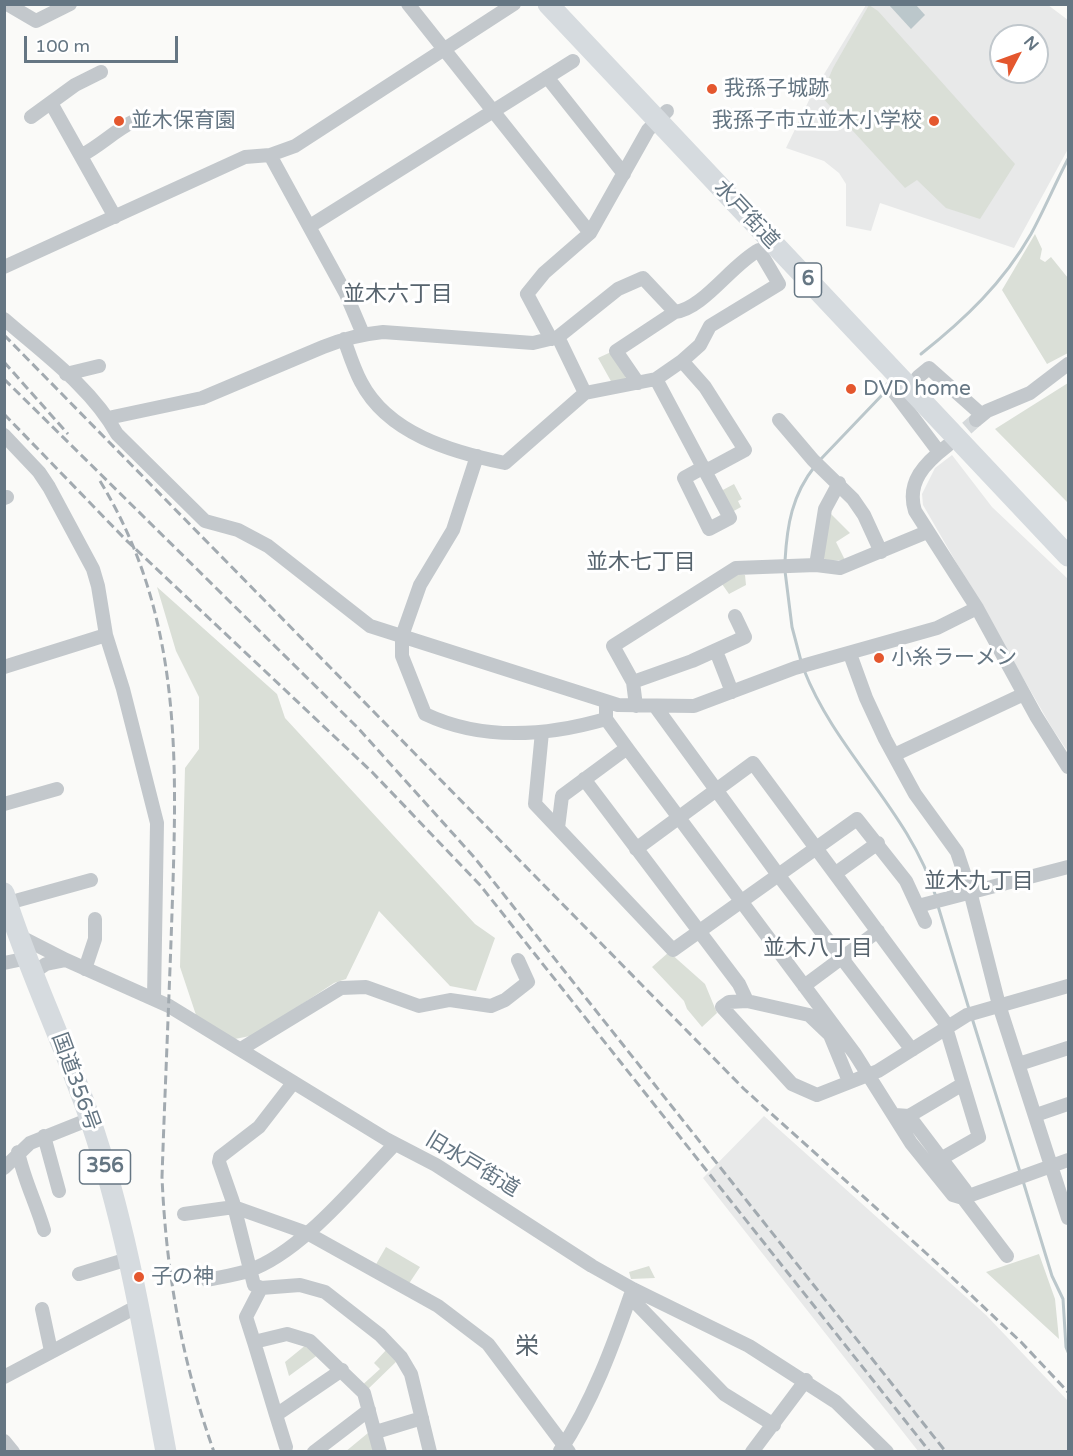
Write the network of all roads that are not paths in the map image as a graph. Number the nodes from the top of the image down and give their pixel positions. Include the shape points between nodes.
1 (70, 4) edge
2 (408, 4) edge
3 (514, 4) edge
4 (548, 4) edge
5 (566, 4) edge
6 (6, 5) edge
7 (445, 49) junction
8 (573, 60) dead end
9 (101, 72) dead end
10 (547, 77) junction
11 (51, 103) junction
12 (493, 111) junction
13 (662, 116) junction
14 (31, 117) dead end
15 (134, 121) dead end
16 (82, 155) junction
17 (270, 155) junction
18 (624, 174) junction
19 (115, 217) junction
20 (310, 226) junction
21 (590, 233) junction
22 (766, 246) junction
23 (4, 267) edge
24 (675, 312) junction
25 (4, 319) edge
26 (363, 334) junction
27 (554, 338) junction
28 (344, 339) junction
29 (682, 361) junction
30 (1068, 364) edge
31 (99, 366) dead end
32 (66, 374) junction
33 (909, 377) junction
34 (656, 378) junction
35 (638, 383) junction
36 (585, 393) junction
37 (108, 418) junction
38 (779, 420) dead end
39 (6, 441) edge
40 (477, 456) junction
41 (839, 483) junction
42 (927, 532) junction
43 (1068, 536) edge
44 (881, 552) junction
45 (1068, 555) edge
46 (816, 566) junction
47 (977, 608) junction
48 (735, 616) dead end
49 (106, 635) junction
50 (402, 636) junction
51 (716, 651) junction
52 (850, 654) junction
53 (4, 667) edge
54 (633, 682) junction
55 (732, 692) junction
56 (1024, 694) junction
57 (606, 702) junction
58 (636, 706) junction
59 (656, 706) junction
60 (606, 719) junction
61 (542, 732) junction
62 (627, 748) junction
63 (894, 755) junction
64 (1068, 767) edge
65 (584, 779) junction
66 (57, 789) dead end
67 (717, 790) junction
68 (4, 804) edge
69 (678, 819) junction
70 (558, 828) junction
71 (878, 843) junction
72 (816, 847) junction
73 (636, 849) junction
74 (1068, 867) edge
75 (836, 873) junction
76 (779, 876) junction
77 (91, 880) dead end
78 (970, 891) junction
79 (6, 898) edge
80 (741, 903) junction
81 (918, 906) junction
82 (95, 920) dead end
83 (925, 922) dead end
84 (879, 931) junction
85 (699, 933) junction
86 (19, 936) junction
87 (843, 957) junction
88 (66, 960) junction
89 (518, 960) dead end
90 (4, 963) edge
91 (31, 965) junction
92 (86, 969) junction
93 (804, 986) junction
94 (1068, 986) edge
95 (154, 998) junction
96 (747, 1001) junction
97 (999, 1005) junction
98 (946, 1028) junction
99 (1068, 1048) edge
100 (241, 1049) junction
101 (912, 1050) junction
102 (1019, 1064) junction
103 (868, 1075) junction
104 (849, 1081) junction
105 (293, 1083) junction
106 (963, 1084) junction
107 (1068, 1104) edge
108 (1036, 1114) junction
109 (895, 1115) junction
110 (909, 1116) junction
111 (90, 1119) junction
112 (44, 1136) junction
113 (395, 1144) junction
114 (18, 1152) junction
115 (1068, 1160) edge
116 (935, 1161) junction
117 (1053, 1166) junction
118 (4, 1168) edge
119 (59, 1191) dead end
120 (963, 1198) junction
121 (234, 1207) junction
122 (184, 1214) dead end
123 (1068, 1218) edge
124 (44, 1230) dead end
125 (307, 1233) junction
126 (1007, 1256) dead end
127 (128, 1258) junction
128 (249, 1271) junction
129 (79, 1274) dead end
130 (207, 1280) dead end
131 (261, 1288) junction
132 (632, 1293) junction
133 (138, 1306) junction
134 (42, 1309) dead end
135 (254, 1342) junction
136 (51, 1351) junction
137 (342, 1370) junction
138 (4, 1377) edge
139 (806, 1380) junction
140 (369, 1410) junction
141 (276, 1415) junction
142 (422, 1418) junction
143 (774, 1425) junction
144 (375, 1432) junction
145 (4, 1441) edge
146 (286, 1447) dead end
147 (564, 1449) edge
148 (887, 1451) edge
149 (13, 1452) edge
150 (166, 1452) edge
151 (314, 1452) edge
152 (380, 1452) edge
153 (430, 1452) edge
154 (752, 1452) edge

1 - 6 street via 36,21
2 - 7 street
3 - 7 street
4 - 13 highway, 水戸街道 / 6
5 - 13 highway, 水戸街道 / 6
7 - 12 street
7 - 17 street via 295,146
8 - 10 street
9 - 11 street
10 - 12 street
10 - 18 street
11 - 14 street
11 - 16 street
12 - 20 street
12 - 21 street
13 - 18 street via 648,130
13 - 22 highway, 水戸街道 / 6
13 - 33 highway, 水戸街道 / 6
15 - 16 street via 113,131 101,145
16 - 19 street
17 - 19 street via 245,157
17 - 20 street
18 - 21 street
19 - 23 street
20 - 26 street
21 - 27 street via 544,273 527,294
22 - 24 street via 734,268 688,311
22 - 29 street via 779,284 710,326 700,345
22 - 33 highway, 水戸街道 / 6
24 - 27 street via 643,278 618,289
24 - 35 street via 616,351
25 - 32 street
26 - 27 street via 383,332 533,343
26 - 28 street
27 - 36 street
28 - 37 street via 202,398
28 - 40 street via 361,382 397,424 437,444
29 - 34 street
29 - 34 street via 705,387 745,450 705,469
30 - 33 street via 1030,393 980,417 928,368
31 - 32 street
32 - 37 street
33 - 42 street via 891,388 943,449 923,469 910,495
33 - 43 highway, 水戸街道 / 6
33 - 45 highway, 水戸街道 / 6
34 - 35 street
35 - 36 street
36 - 40 street via 505,463
37 - 50 street via 117,434 205,521 238,530 268,546 370,626
38 - 41 street
39 - 49 street via 50,487 93,569
40 - 50 street via 453,530 420,585
41 - 44 street via 864,515
41 - 46 street via 825,509
42 - 44 street
42 - 47 street
44 - 46 street via 840,568
46 - 54 street via 736,568 613,646
47 - 52 street via 937,628
47 - 56 street
48 - 51 street via 745,637
49 - 53 street
49 - 95 street via 157,823
50 - 57 street
50 - 61 street via 402,656 425,714 468,729 513,734
51 - 54 street
51 - 55 street
52 - 55 street
52 - 63 street
54 - 58 street
55 - 59 street via 694,706
56 - 63 street
56 - 64 street
57 - 58 street
57 - 60 street
58 - 59 street
59 - 67 street
60 - 61 street
60 - 62 street
61 - 70 street via 536,804
62 - 65 street
62 - 69 street
63 - 78 street via 915,794 957,852
65 - 70 street via 562,796
65 - 73 street
66 - 68 street
67 - 69 street
67 - 72 street via 753,763
67 - 76 street
69 - 73 street
69 - 80 street
70 - 85 street via 673,950
71 - 72 street via 857,819
71 - 75 street
71 - 81 street via 906,881
72 - 75 street
72 - 76 street
73 - 85 street
74 - 78 street
75 - 84 street
76 - 80 street
76 - 87 street
77 - 79 street
78 - 81 street
78 - 97 street
79 - 86 highway, 国道356号 / 356
80 - 85 street
80 - 93 street
81 - 83 street
82 - 92 street via 95,939
84 - 87 street
84 - 98 street
85 - 96 street via 739,984
86 - 88 street, 旧水戸街道
86 - 91 highway, 国道356号 / 356
87 - 93 street
87 - 101 street
88 - 91 street
88 - 92 street, 旧水戸街道
89 - 100 street via 528,982 498,1004 483,1006 450,1000 419,1006 366,987 341,988
90 - 91 street
91 - 111 highway, 国道356号 / 356
92 - 95 street, 旧水戸街道
93 - 103 street
94 - 97 street
95 - 100 street, 旧水戸街道
96 - 104 street via 809,1015 830,1035
96 - 104 street via 729,1002 722,1007 792,1084 817,1095
97 - 98 street via 972,1013
97 - 102 street
98 - 101 street
98 - 106 street
99 - 102 street
100 - 105 street, 旧水戸街道
101 - 103 street
102 - 108 street
103 - 104 street
103 - 109 street
105 - 113 street, 旧水戸街道
105 - 121 street via 259,1127 220,1157
106 - 110 street
106 - 116 street via 979,1137
107 - 108 street
108 - 117 street
109 - 110 street
109 - 116 street via 911,1143
110 - 116 street
111 - 112 street
111 - 127 highway, 国道356号 / 356
112 - 114 street
112 - 119 street
113 - 125 street
113 - 132 street, 旧水戸街道 via 436,1165
114 - 118 street
114 - 124 street via 25,1184 32,1191
115 - 117 street
116 - 120 street via 953,1195
117 - 120 street
117 - 123 street
120 - 126 street
121 - 122 street
121 - 125 street
121 - 128 street
125 - 128 street via 287,1250
125 - 147 street via 438,1306 480,1337
127 - 129 street
127 - 133 highway, 国道356号 / 356
128 - 130 street
128 - 131 street via 254,1285
131 - 135 street via 246,1317
131 - 142 street via 300,1285 325,1293 380,1335 411,1374
132 - 139 street, 旧水戸街道 via 714,1326
132 - 143 street via 724,1394
132 - 147 street
133 - 136 street
133 - 150 highway, 国道356号 / 356
134 - 136 street
135 - 137 street via 287,1334 304,1338
135 - 141 street
136 - 138 street
137 - 140 street via 364,1393
137 - 141 street
139 - 143 street
139 - 148 street, 旧水戸街道 via 836,1402
140 - 144 street
140 - 151 street
141 - 146 street
142 - 144 street
142 - 153 street
143 - 154 street
144 - 152 street
145 - 149 street

